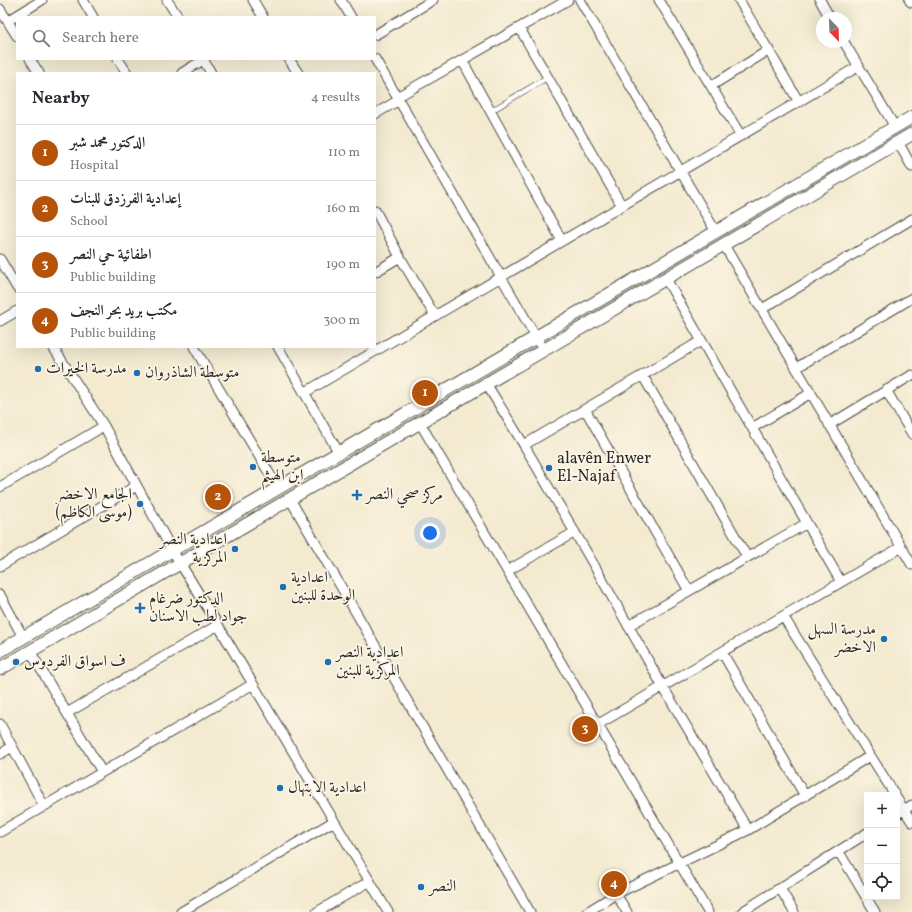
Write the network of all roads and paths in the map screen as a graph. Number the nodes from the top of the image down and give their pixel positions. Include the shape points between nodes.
1 (42, 0) edge
2 (83, 0) edge
3 (167, 0) edge
4 (253, 0) edge
5 (341, 0) edge
6 (433, 0) edge
7 (568, 0) edge
8 (580, 0) edge
9 (659, 0) edge
10 (739, 0) edge
11 (820, 0) edge
12 (0, 9) edge
13 (827, 12) edge
14 (92, 16) edge
15 (177, 16) edge
16 (262, 16) edge
17 (350, 16) edge
18 (8, 20) junction
19 (520, 28) junction
20 (16, 34) edge
21 (376, 34) edge
22 (848, 48) edge
23 (769, 50) junction
24 (31, 60) edge
25 (119, 60) edge
26 (203, 60) edge
27 (290, 60) edge
28 (376, 60) edge
29 (462, 60) junction
30 (859, 66) junction
31 (38, 72) edge
32 (126, 72) edge
33 (184, 72) edge
34 (210, 72) edge
35 (297, 72) edge
36 (548, 77) junction
37 (711, 86) junction
38 (398, 99) junction
39 (800, 102) junction
40 (491, 111) junction
41 (376, 113) edge
42 (912, 117) edge
43 (895, 127) junction
44 (912, 134) edge
45 (741, 136) junction
46 (898, 142) junction
47 (842, 158) junction
48 (912, 167) edge
49 (850, 171) junction
50 (681, 172) junction
51 (622, 206) junction
52 (376, 212) edge
53 (912, 219) edge
54 (716, 232) junction
55 (562, 241) junction
56 (724, 245) junction
57 (400, 257) junction
58 (0, 260) edge
59 (376, 271) edge
60 (500, 277) junction
61 (666, 279) junction
62 (16, 286) edge
63 (912, 298) edge
64 (762, 309) junction
65 (16, 312) edge
66 (435, 316) junction
67 (0, 321) edge
68 (550, 330) junction
69 (536, 338) junction
70 (702, 341) junction
71 (556, 344) junction
72 (54, 348) edge
73 (195, 348) edge
74 (279, 348) edge
75 (516, 350) junction
76 (544, 351) junction
77 (525, 362) junction
78 (796, 368) junction
79 (912, 374) edge
80 (642, 376) junction
81 (487, 385) junction
82 (886, 390) junction
83 (304, 393) junction
84 (811, 393) junction
85 (585, 409) junction
86 (420, 423) junction
87 (829, 424) junction
88 (104, 426) junction
89 (752, 428) junction
90 (912, 434) edge
91 (524, 445) junction
92 (339, 453) junction
93 (136, 486) junction
94 (0, 487) edge
95 (278, 488) junction
96 (290, 499) junction
97 (807, 523) junction
98 (575, 532) junction
99 (192, 538) junction
100 (901, 547) junction
101 (172, 550) junction
102 (200, 552) junction
103 (747, 557) junction
104 (154, 561) junction
105 (181, 563) junction
106 (912, 565) edge
107 (0, 566) edge
108 (507, 571) junction
109 (162, 574) junction
110 (841, 582) junction
111 (689, 591) junction
112 (0, 595) edge
113 (783, 616) junction
114 (218, 625) junction
115 (628, 626) junction
116 (23, 637) junction
117 (0, 651) edge
118 (30, 651) junction
119 (722, 652) junction
120 (0, 669) edge
121 (253, 684) junction
122 (662, 687) junction
123 (67, 713) junction
124 (0, 724) edge
125 (598, 725) junction
126 (12, 747) junction
127 (0, 754) edge
128 (870, 756) junction
129 (102, 772) junction
130 (893, 792) edge
131 (805, 796) junction
132 (44, 806) junction
133 (904, 809) edge
134 (334, 821) junction
135 (912, 822) edge
136 (748, 830) junction
137 (0, 832) edge
138 (864, 835) edge
139 (839, 852) junction
140 (679, 863) junction
141 (370, 881) junction
142 (780, 888) junction
143 (616, 894) junction
144 (181, 912) edge
145 (319, 912) edge
146 (388, 912) edge
147 (530, 912) edge
148 (587, 912) edge
149 (627, 912) edge
150 (708, 912) edge
151 (742, 912) edge
152 (794, 912) edge
153 (875, 912) edge

1 - 18 street
2 - 14 street
3 - 15 street
4 - 16 street
5 - 17 street
6 - 21 street
7 - 19 street
8 - 50 street
9 - 37 street
10 - 23 street
11 - 13 street
12 - 18 street
18 - 20 street
19 - 29 street
19 - 36 street
22 - 30 street
23 - 37 street
23 - 39 street
24 - 31 street
25 - 32 street
26 - 33 street
26 - 34 street
27 - 35 street
28 - 38 street
29 - 38 street
29 - 40 street
30 - 39 street
30 - 43 street
36 - 40 lane
36 - 51 street
37 - 45 street
38 - 41 street
38 - 60 street
39 - 45 street
40 - 55 street
42 - 43 street
43 - 47 street
44 - 46 street
45 - 50 street
46 - 48 street
46 - 49 street
47 - 49 street
47 - 54 street
49 - 56 street
50 - 51 street
50 - 54 street
51 - 55 street
52 - 57 street
53 - 64 street
54 - 68 street
55 - 60 street
56 - 61 street
56 - 64 street
57 - 59 street
57 - 66 street
58 - 62 street
60 - 66 street
60 - 69 street
61 - 70 street
61 - 71 street
63 - 78 street
64 - 78 street
65 - 67 street
66 - 83 street
68 - 69 street
68 - 71 street via 548,335
69 - 75 street
69 - 76 street
70 - 80 street
70 - 89 street
71 - 76 street
72 - 88 street
73 - 95 street
74 - 83 street
75 - 77 street via 524,354
75 - 92 street
76 - 77 street
77 - 81 street
78 - 84 street
79 - 82 street
80 - 85 street
80 - 103 street
81 - 86 street
81 - 91 street
82 - 87 street
82 - 90 street
83 - 92 street
84 - 87 street
84 - 89 street
85 - 91 street
85 - 111 street
86 - 96 street
86 - 108 street
87 - 100 street
88 - 93 street
88 - 94 street
89 - 97 street
91 - 98 street
92 - 95 street
93 - 101 street
93 - 107 street
95 - 99 street
96 - 102 street
96 - 147 street
97 - 103 street
97 - 110 street
98 - 108 street
98 - 115 street
99 - 101 street
99 - 102 street via 192,547
100 - 106 street
100 - 110 street
101 - 104 street
101 - 105 street
102 - 105 street
103 - 111 street
104 - 109 street via 162,565
104 - 116 street
105 - 109 street
105 - 114 street
108 - 125 street
109 - 118 street
110 - 113 street
111 - 115 street
112 - 116 street
113 - 119 street
113 - 128 street
114 - 121 street
114 - 123 street
115 - 122 street
116 - 117 street
118 - 120 street
118 - 123 street
119 - 122 street
119 - 131 street
121 - 129 street
121 - 134 street
122 - 125 street
122 - 136 street
123 - 129 street
124 - 126 street
125 - 140 street
126 - 127 street
126 - 132 street
128 - 130 street
128 - 131 street
129 - 132 street
131 - 136 street
132 - 137 street
133 - 135 street
134 - 141 street
134 - 144 street
136 - 140 street
138 - 139 street
139 - 142 street
139 - 153 street
140 - 143 street
140 - 150 street
141 - 145 street
141 - 146 street
142 - 151 street
142 - 152 street
143 - 148 street
143 - 149 street

